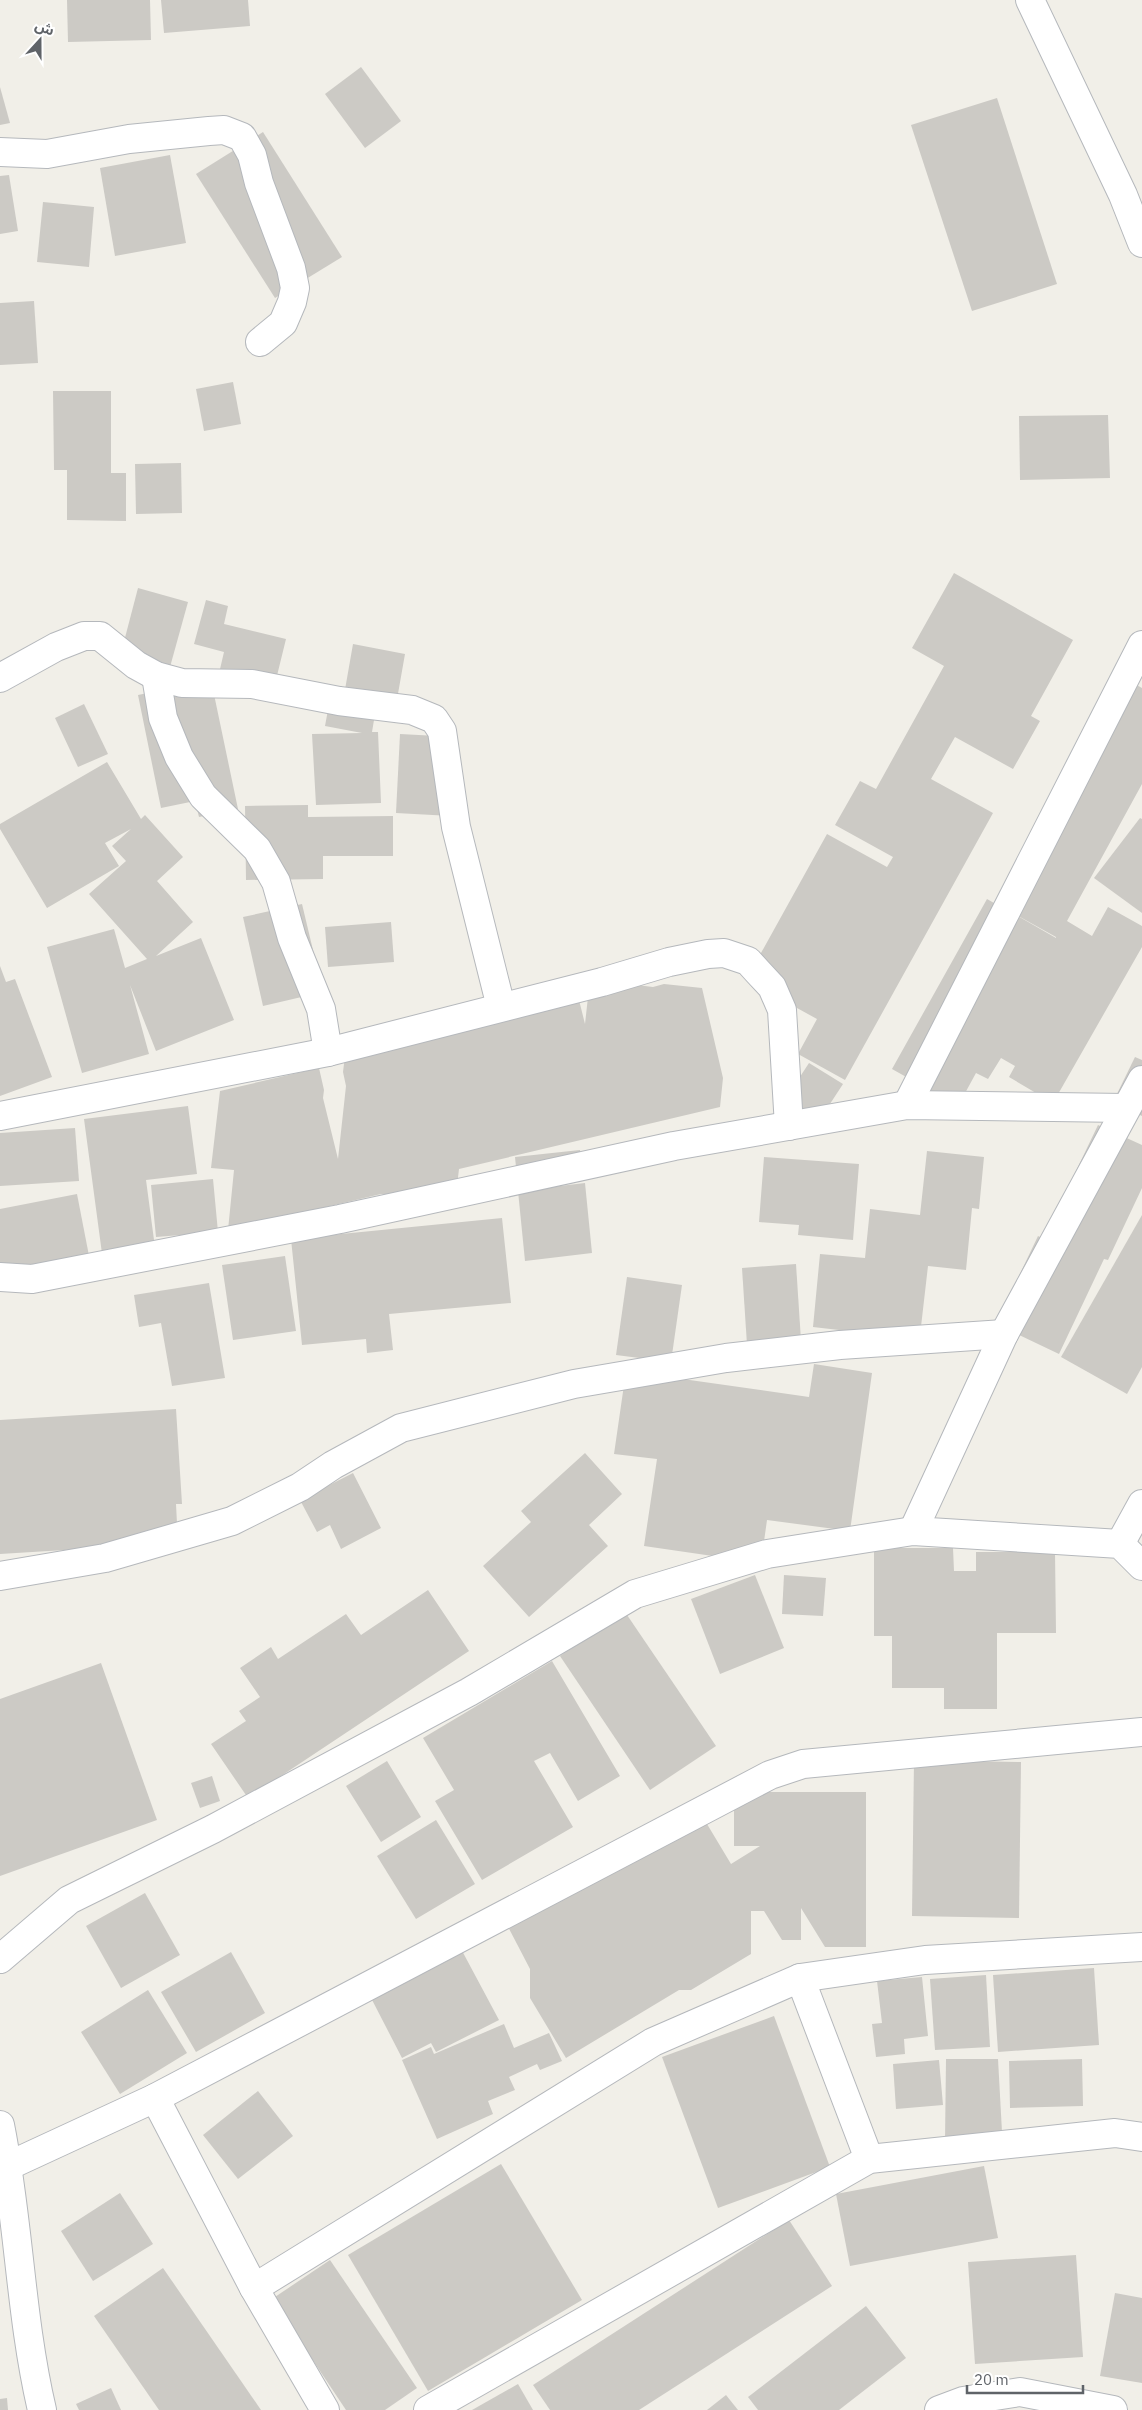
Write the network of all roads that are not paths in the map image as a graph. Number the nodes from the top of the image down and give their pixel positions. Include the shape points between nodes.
1 (1030, 0) edge
2 (0, 152) edge
3 (1142, 243) edge
4 (260, 342) dead end
5 (1142, 645) edge
6 (156, 676) junction
7 (0, 678) edge
8 (501, 1007) junction
9 (328, 1052) junction
10 (1142, 1080) edge
11 (907, 1105) junction
12 (1126, 1108) junction
13 (0, 1116) edge
14 (789, 1126) junction
15 (0, 1277) edge
16 (1004, 1334) junction
17 (1142, 1504) edge
18 (914, 1531) junction
19 (1120, 1544) junction
20 (1142, 1566) edge
21 (0, 1576) edge
22 (1142, 1732) edge
23 (1142, 1947) edge
24 (0, 1959) edge
25 (800, 1978) junction
26 (155, 2098) junction
27 (0, 2125) edge
28 (1142, 2137) edge
29 (869, 2159) junction
30 (8, 2166) junction
31 (254, 2288) junction
32 (42, 2410) edge
33 (325, 2410) edge
34 (428, 2410) edge
35 (939, 2410) edge
36 (1113, 2410) edge

1 - 3 street via 1124,195
2 - 4 street via 47,154 128,139 224,130 242,138 252,155 295,288 283,323
5 - 11 street
6 - 7 street via 136,665 107,640 84,636 56,647
6 - 8 street via 182,683 252,684 339,701 412,710 434,719 442,731 456,827
6 - 9 street via 162,718 179,758 203,796 257,849 276,882 292,938 321,1008
8 - 9 street
8 - 14 street via 695,956 724,953 736,956 748,961 772,987 782,1010
9 - 13 street
10 - 12 street
11 - 12 street
11 - 14 street
12 - 16 street
14 - 15 street via 674,1146 340,1219 32,1279
16 - 18 street
16 - 21 street via 840,1345 726,1358 574,1384 400,1428 339,1461 300,1487 232,1521 105,1558
17 - 19 street
18 - 19 street
18 - 24 street via 766,1554 634,1594 469,1692 212,1829 69,1900
19 - 20 street
22 - 26 street via 803,1764 770,1775
23 - 25 street via 925,1960
25 - 29 street
25 - 31 street via 653,2042
26 - 30 street
26 - 31 street
27 - 30 street
28 - 29 street via 1115,2133
29 - 34 street
30 - 32 street via 31,2363
31 - 33 street
35 - 36 street via 963,2401 1020,2392

